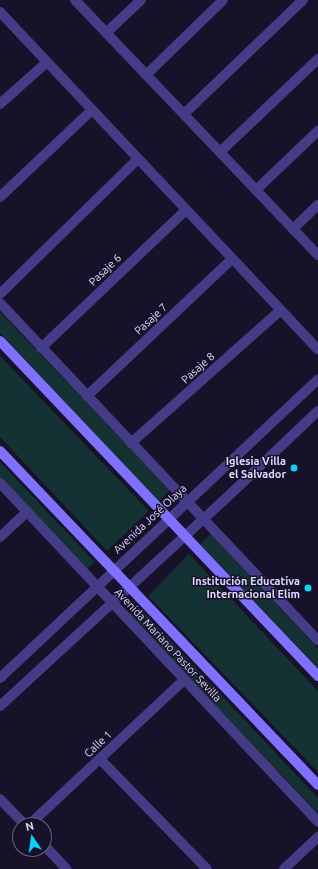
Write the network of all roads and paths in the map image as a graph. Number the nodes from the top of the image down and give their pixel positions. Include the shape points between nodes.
1 (75, 0) edge
2 (141, 0) edge
3 (223, 0) edge
4 (303, 0) edge
5 (0, 12) edge
6 (106, 33) junction
7 (318, 59) edge
8 (47, 62) junction
9 (146, 75) junction
10 (0, 104) edge
11 (92, 110) junction
12 (184, 114) junction
13 (318, 131) edge
14 (220, 152) junction
15 (138, 159) junction
16 (256, 190) junction
17 (0, 197) edge
18 (318, 205) edge
19 (186, 210) junction
20 (293, 229) junction
21 (318, 255) edge
22 (232, 259) junction
23 (0, 294) edge
24 (0, 303) edge
25 (281, 310) junction
26 (0, 341) edge
27 (41, 348) junction
28 (318, 349) edge
29 (318, 379) edge
30 (87, 396) junction
31 (318, 411) edge
32 (131, 444) junction
33 (0, 451) edge
34 (0, 484) edge
35 (186, 502) junction
36 (27, 512) junction
37 (169, 518) junction
38 (203, 519) junction
39 (185, 536) junction
40 (0, 537) edge
41 (114, 570) junction
42 (97, 586) junction
43 (129, 587) junction
44 (111, 602) junction
45 (318, 640) edge
46 (318, 676) edge
47 (0, 678) edge
48 (184, 680) junction
49 (0, 706) edge
50 (100, 759) junction
51 (318, 786) edge
52 (0, 799) edge
53 (17, 817) edge
54 (38, 817) edge
55 (318, 822) edge
56 (318, 837) edge
57 (52, 854) edge
58 (66, 869) edge
59 (207, 869) edge
60 (284, 869) edge

1 - 6 street
2 - 6 street
3 - 9 street
4 - 12 street
5 - 8 street
6 - 9 street
7 - 14 street
8 - 10 street
8 - 11 street
9 - 12 street
11 - 15 street
11 - 17 street
12 - 14 street
13 - 16 street
14 - 16 street
15 - 19 street
15 - 23 street
16 - 20 street
18 - 20 street
19 - 22 street
19 - 27 street, Pasaje 6
20 - 21 street
22 - 25 street
22 - 30 street, Pasaje 7
24 - 27 street
25 - 28 street
25 - 32 street, Pasaje 8
26 - 37 main road
27 - 30 street
29 - 35 street, Avenida José Olaya
30 - 32 street
31 - 38 street
32 - 35 street
33 - 41 main road, Avenida Mariano Pastor Sevilla
34 - 36 street, Avenida Mariano Pastor Sevilla
35 - 37 street, Avenida José Olaya
35 - 38 street
36 - 40 street
36 - 42 street, Avenida Mariano Pastor Sevilla
37 - 39 main road
37 - 41 street, Avenida José Olaya
38 - 39 street
38 - 45 street
39 - 43 street
39 - 46 main road
41 - 42 street, Avenida José Olaya
41 - 43 main road, Avenida Mariano Pastor Sevilla
42 - 44 street, Avenida Mariano Pastor Sevilla
42 - 47 street, Avenida José Olaya
43 - 44 street
43 - 51 main road, Avenida Mariano Pastor Sevilla
44 - 48 street, Avenida Mariano Pastor Sevilla
44 - 49 street
48 - 50 street, Calle 1
48 - 55 street, Avenida Mariano Pastor Sevilla
50 - 54 street, Calle 1
50 - 59 street
52 - 53 street
56 - 60 street
57 - 58 street

